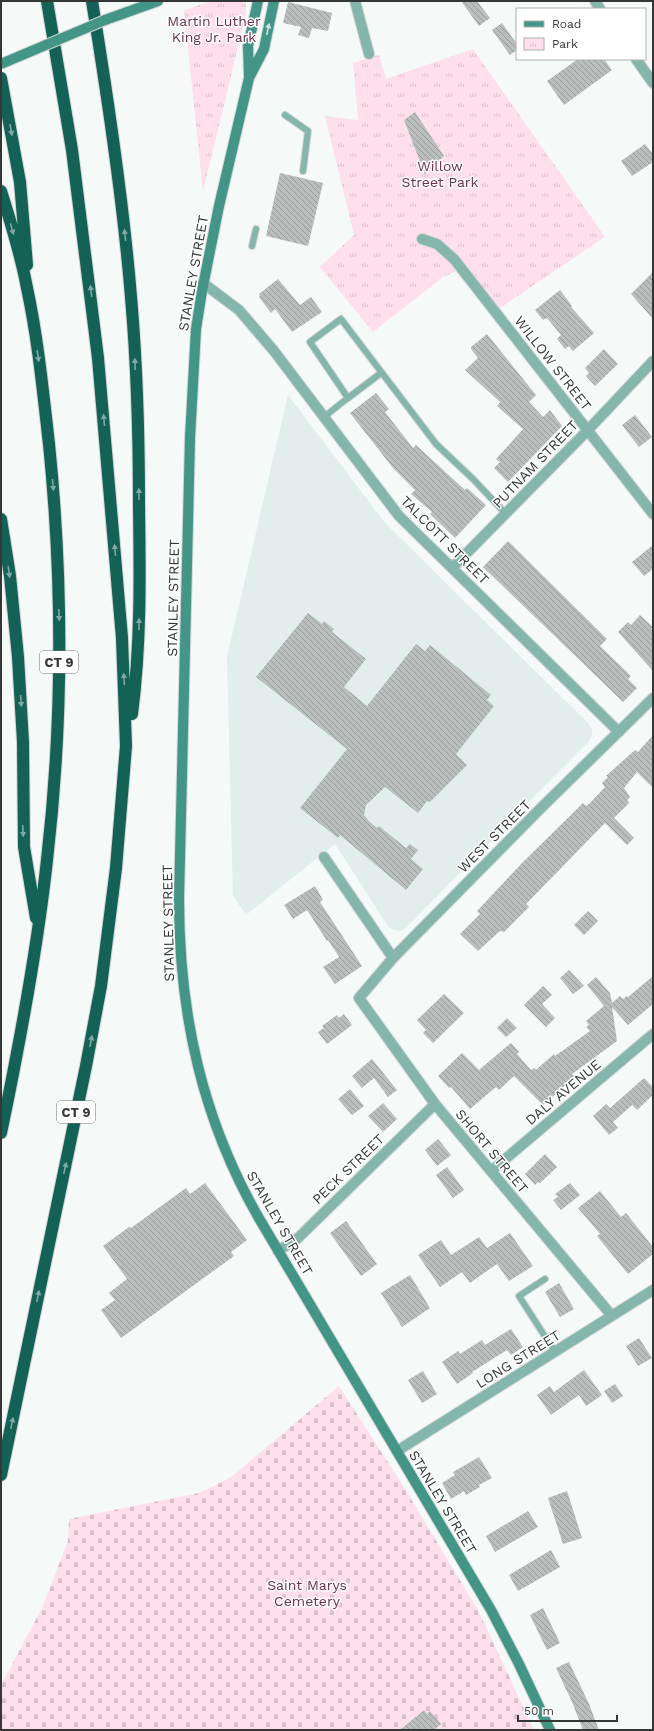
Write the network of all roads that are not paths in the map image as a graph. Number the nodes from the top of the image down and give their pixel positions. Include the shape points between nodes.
1 (47, 1) edge
2 (92, 1) edge
3 (158, 1) edge
4 (258, 1) edge
5 (274, 1) edge
6 (355, 1) edge
7 (369, 54) dead end
8 (637, 60) edge
9 (1, 64) edge
10 (1, 78) edge
11 (249, 78) junction
12 (653, 83) edge
13 (285, 115) dead end
14 (303, 171) dead end
15 (1, 191) edge
16 (256, 229) dead end
17 (422, 239) dead end
18 (252, 246) dead end
19 (203, 283) junction
20 (28, 290) junction
21 (653, 361) edge
22 (381, 373) junction
23 (349, 397) junction
24 (324, 417) junction
25 (587, 431) junction
26 (506, 514) junction
27 (653, 514) edge
28 (1, 519) edge
29 (452, 568) junction
30 (653, 698) edge
31 (619, 732) junction
32 (126, 746) junction
33 (324, 857) dead end
34 (38, 927) junction
35 (393, 958) junction
36 (359, 998) joint
37 (653, 1034) edge
38 (435, 1104) junction
39 (1, 1133) edge
40 (491, 1171) junction
41 (278, 1251) junction
42 (545, 1279) dead end
43 (653, 1290) edge
44 (612, 1316) junction
45 (555, 1352) junction
46 (397, 1451) junction
47 (1, 1475) edge
48 (550, 1730) edge

32 -> 1 highway, CT 9 via 122,638 98,358 72,150
32 -> 2 highway via 134,697 139,636 139,488 135,358 121,201
3 - 9 main road, bridge via 69,34
4 - 11 main road, STANLEY STREET via 248,46
11 -> 5 main road, STANLEY STREET via 264,49
6 - 7 street
8 - 12 street
10 -> 20 highway via 20,188 26,236
11 - 19 main road, STANLEY STREET
13 - 14 lane via 308,131
15 -> 20 highway, CT 9
16 - 18 lane
17 - 25 street, WILLOW STREET via 437,244 454,259
19 - 24 street, TALCOTT STREET via 239,310
19 - 41 main road, STANLEY STREET via 195,336 190,438 179,899 181,968 196,1061 212,1116 241,1185
20 -> 34 highway, CT 9 via 52,474 59,631 54,785 48,857
21 - 25 street, PUTNAM STREET
22 - 23 lane
22 - 23 lane via 341,319 310,342
22 - 26 lane via 436,444
23 - 24 lane
24 - 29 street, TALCOTT STREET via 399,516
25 - 26 street, PUTNAM STREET
25 - 27 street, WILLOW STREET
26 - 29 street, PUTNAM STREET
28 -> 34 highway via 18,657 23,742 24,847
29 - 31 street, TALCOTT STREET
30 - 31 street, WEST STREET
31 - 35 street, WEST STREET
47 -> 32 highway, CT 9 via 101,986 116,868
33 - 35 street
34 - 39 highway, CT 9 via 22,1029
35 - 36 street, WEST STREET
36 - 38 street, SHORT STREET
37 - 40 street, DALY AVENUE
38 - 40 street, SHORT STREET
38 - 41 street, PECK STREET via 298,1238
40 - 44 street, SHORT STREET
41 - 46 main road, STANLEY STREET
42 - 45 lane via 519,1296
43 - 44 street, LONG STREET
44 - 45 street, LONG STREET
45 - 46 street, LONG STREET
46 - 48 main road, STANLEY STREET via 501,1628

